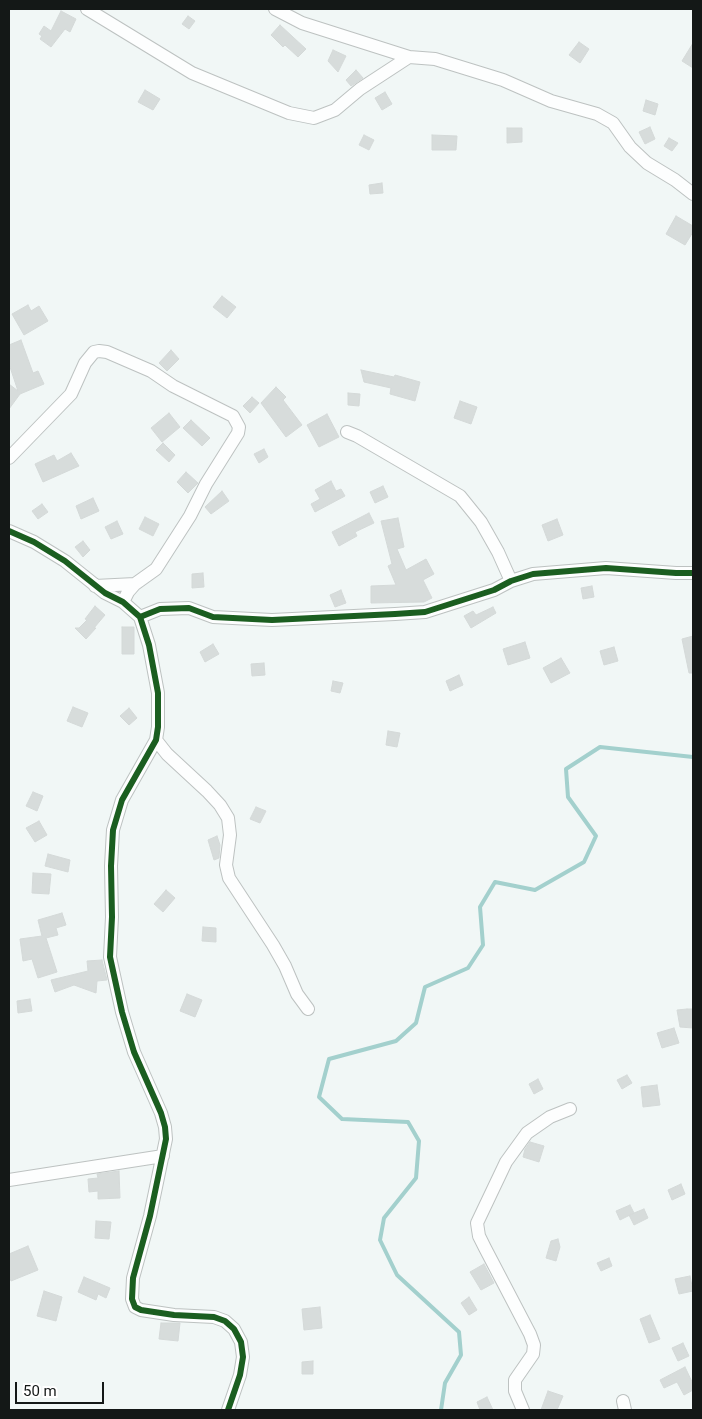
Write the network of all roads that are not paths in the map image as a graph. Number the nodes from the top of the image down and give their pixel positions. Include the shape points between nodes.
1 (87, 9) edge
2 (275, 9) edge
3 (409, 57) junction
4 (693, 194) edge
5 (347, 432) dead end
6 (9, 458) edge
7 (9, 531) edge
8 (693, 573) edge
9 (511, 582) junction
10 (135, 584) junction
11 (95, 586) junction
12 (123, 602) junction
13 (140, 616) junction
14 (156, 740) junction
15 (308, 1009) dead end
16 (570, 1109) dead end
17 (163, 1156) junction
18 (9, 1180) edge
19 (228, 1410) edge
20 (523, 1410) edge

1 - 3 street via 192,73 289,113 314,118 335,110 360,89
2 - 3 street via 302,23
3 - 4 street via 435,58 503,80 551,101 597,114 613,123 647,164
5 - 9 street via 460,496 481,522
6 - 10 street via 72,394 85,363 99,350 151,371 173,386 233,416 239,427 238,433 190,516 156,569
7 - 11 street via 65,561
8 - 9 street via 606,568 533,574
9 - 13 street via 425,612 272,620 213,617 189,608 160,609
10 - 11 street
10 - 12 street
11 - 12 street
12 - 13 street
13 - 14 street via 158,693
14 - 15 street via 220,805 228,818 230,835 226,865 229,878 273,945
14 - 17 street via 122,800 113,830 110,958 134,1052 165,1127
16 - 20 street via 550,1117 527,1133 506,1162 477,1223 482,1242 534,1345 533,1354 515,1380 515,1391
17 - 18 street
17 - 19 street via 133,1278 132,1299 141,1310 214,1317 234,1329 241,1342 243,1357

